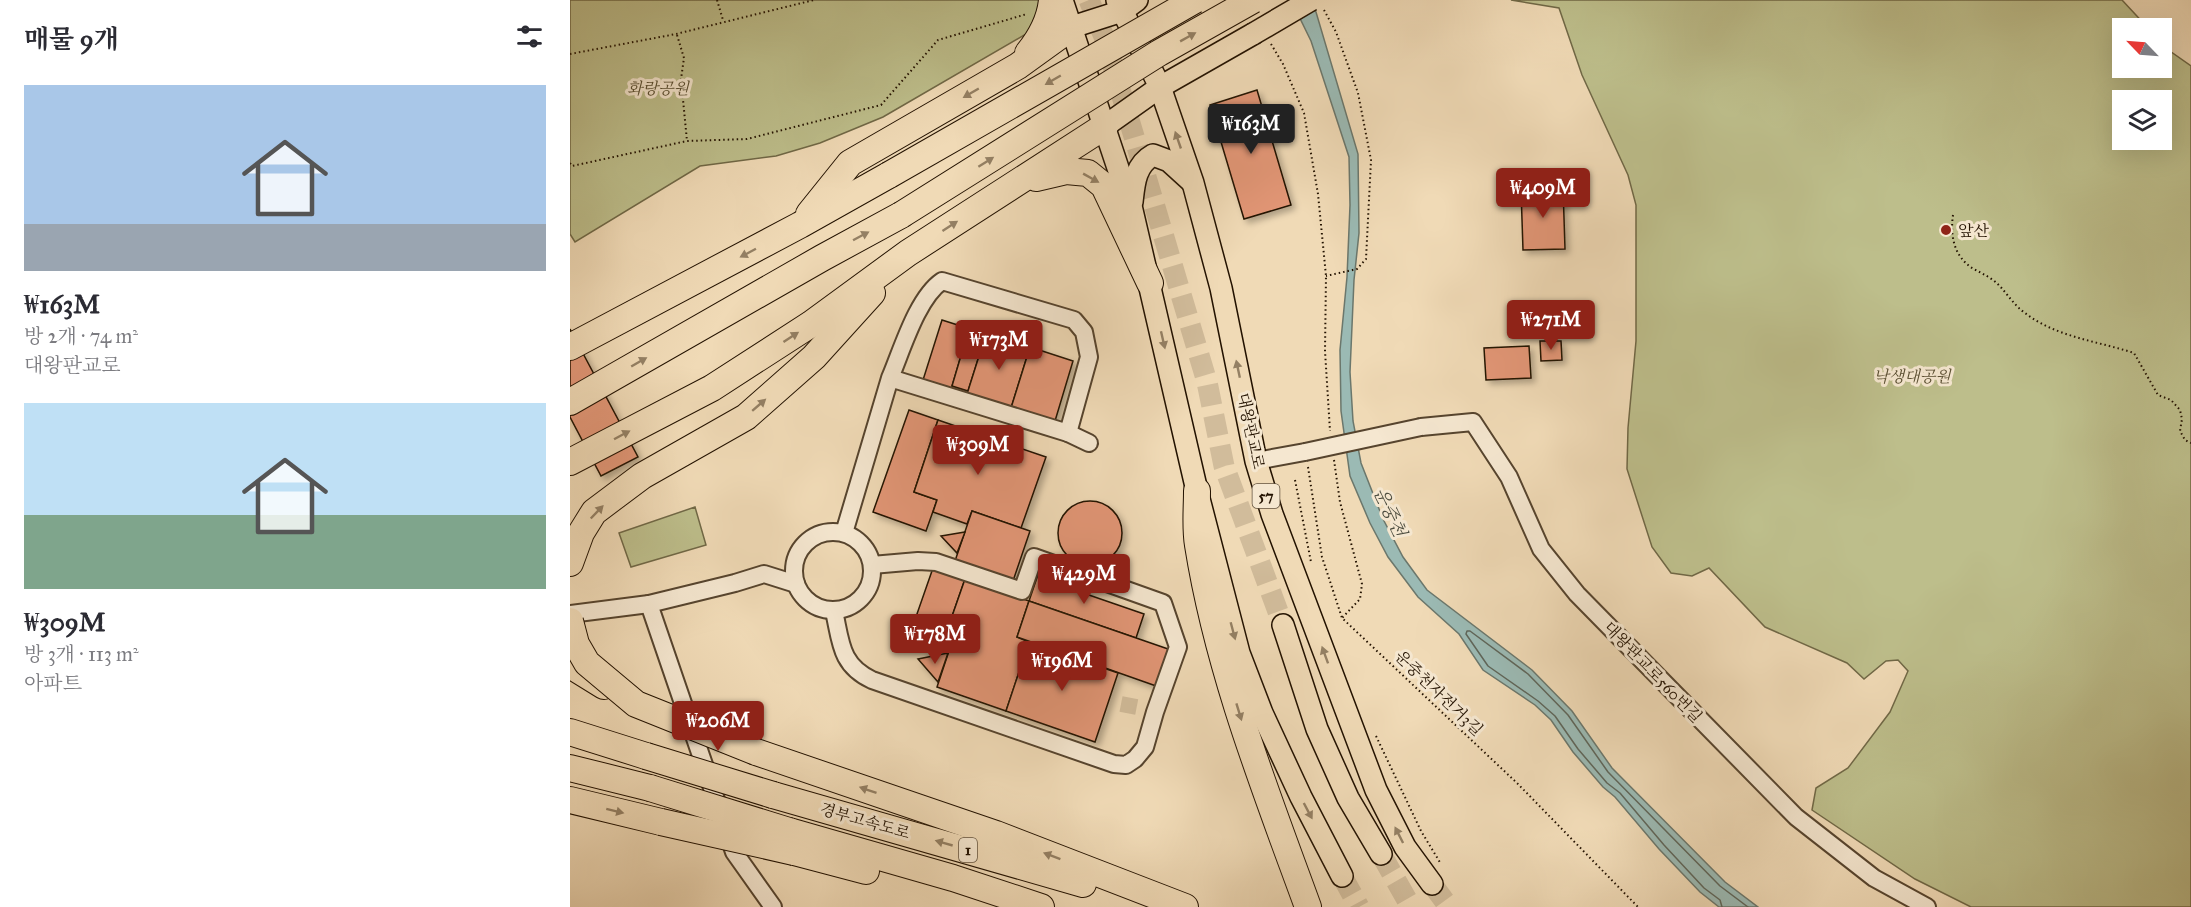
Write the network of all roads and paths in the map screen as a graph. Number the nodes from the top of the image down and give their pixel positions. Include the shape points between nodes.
1 (717, 0) edge
2 (814, 0) edge
3 (1052, 0) edge
4 (1062, 0) edge
5 (1195, 0) edge
6 (1254, 0) edge
7 (1125, 4) edge
8 (1317, 4) edge
9 (1027, 14) dead end
10 (723, 21) junction
11 (1072, 27) junction
12 (676, 34) junction
13 (1259, 36) junction
14 (570, 54) edge
15 (1018, 66) junction
16 (1160, 87) junction
17 (1105, 126) junction
18 (687, 141) junction
19 (570, 164) edge
20 (1193, 183) junction
21 (997, 195) junction
22 (1132, 210) junction
23 (1953, 215) dead end
24 (800, 225) junction
25 (908, 253) junction
26 (1150, 283) junction
27 (570, 347) edge
28 (890, 378) junction
29 (570, 402) edge
30 (1068, 433) junction
31 (1089, 443) dead end
32 (2191, 443) edge
33 (1305, 452) junction
34 (570, 462) edge
35 (1256, 462) junction
36 (1295, 480) dead end
37 (1197, 491) junction
38 (844, 533) junction
39 (570, 563) edge
40 (872, 565) junction
41 (1314, 571) dead end
42 (796, 584) junction
43 (649, 604) junction
44 (834, 611) junction
45 (570, 614) edge
46 (570, 621) edge
47 (1283, 625) tunnel mouth
48 (570, 665) edge
49 (636, 704) junction
50 (1371, 726) dead end
51 (570, 732) edge
52 (570, 768) edge
53 (570, 800) edge
54 (791, 841) junction
55 (1381, 854) tunnel mouth
56 (1437, 875) joint
57 (1342, 876) tunnel mouth
58 (773, 907) edge
59 (1010, 907) edge
60 (1041, 907) edge
61 (1161, 907) edge
62 (1185, 907) edge
63 (1308, 907) edge
64 (1638, 907) edge
65 (1927, 907) edge

1 - 10 path
2 - 10 path
3 - 15 highway via 1044,30
4 - 11 main road
5 -> 24 highway, bridge
29 -> 6 highway, bridge via 901,215 1160,53
7 - 11 main road
7 - 16 main road, 대왕판교로
8 - 13 main road, bridge
8 - 13 path via 1336,32 1358,93 1371,160 1366,259 1357,269 1326,276 1318,194 1304,113 1283,64
9 - 18 path via 938,40 881,105 747,139
10 - 12 path
11 - 15 highway
11 - 17 main road
12 - 14 path
12 - 18 path via 684,58 681,79
13 - 16 main road
15 -> 24 highway via 850,163
16 - 17 main road
20 -> 16 main road, 대왕판교로 / 57
17 - 21 highway
17 - 22 main road
18 - 19 path
20 - 22 main road via 1169,161 1153,155 1145,160 1134,179
35 -> 20 main road, 대왕판교로 / 57 via 1221,288
25 -> 21 highway
21 -> 26 highway via 1045,175 1066,171 1088,173 1104,186
22 - 26 main road
23 - 32 path via 1954,242 1962,260 1992,279 2026,314 2088,342 2134,352 2158,395 2171,400 2180,410 2180,431
24 -> 27 highway
34 -> 25 highway via 712,388 811,324
39 -> 25 highway via 594,512 642,476 746,417 814,357
26 -> 37 main road
28 - 30 street
28 - 30 street via 922,303 942,281 1074,320 1084,332 1089,357
28 - 38 street
30 - 31 street
33 - 35 street
33 - 64 path, 운중천자전거3길 via 1322,557 1341,618 1518,784
33 - 65 street, 대왕판교로560번길, bridge via 1421,427 1473,422 1509,477 1541,549 1576,594 1773,796 1874,878
56 -> 35 main road, 대왕판교로 / 57 via 1405,847 1376,790
36 - 41 path
37 -> 57 main road via 1239,653 1286,766
37 -> 63 highway via 1198,543 1226,670
38 - 40 street via 864,545
38 - 42 street via 827,532 803,545 796,557
40 - 44 street via 866,594 846,609
40 - 44 street via 936,562 1023,591 1034,557 1163,603 1178,647 1149,710 1145,747 1126,765 1114,764 858,673 844,654
42 - 43 street via 764,574
42 - 44 street via 810,604
43 - 45 street
43 - 58 street via 734,852
46 - 49 highway, bridge via 576,644 587,663
47 - 55 main road via 1317,729 1348,798
48 - 49 highway, bridge
62 -> 49 highway, bridge via 996,834 756,752
50 - 56 path via 1421,831
61 -> 51 highway, 경부고속도로 / 1, bridge
52 - 54 highway, 경부고속도로 / 1, bridge via 650,788
53 -> 54 highway, bridge via 661,822
54 - 59 highway
54 - 60 highway, 경부고속도로 / 1 via 953,878

